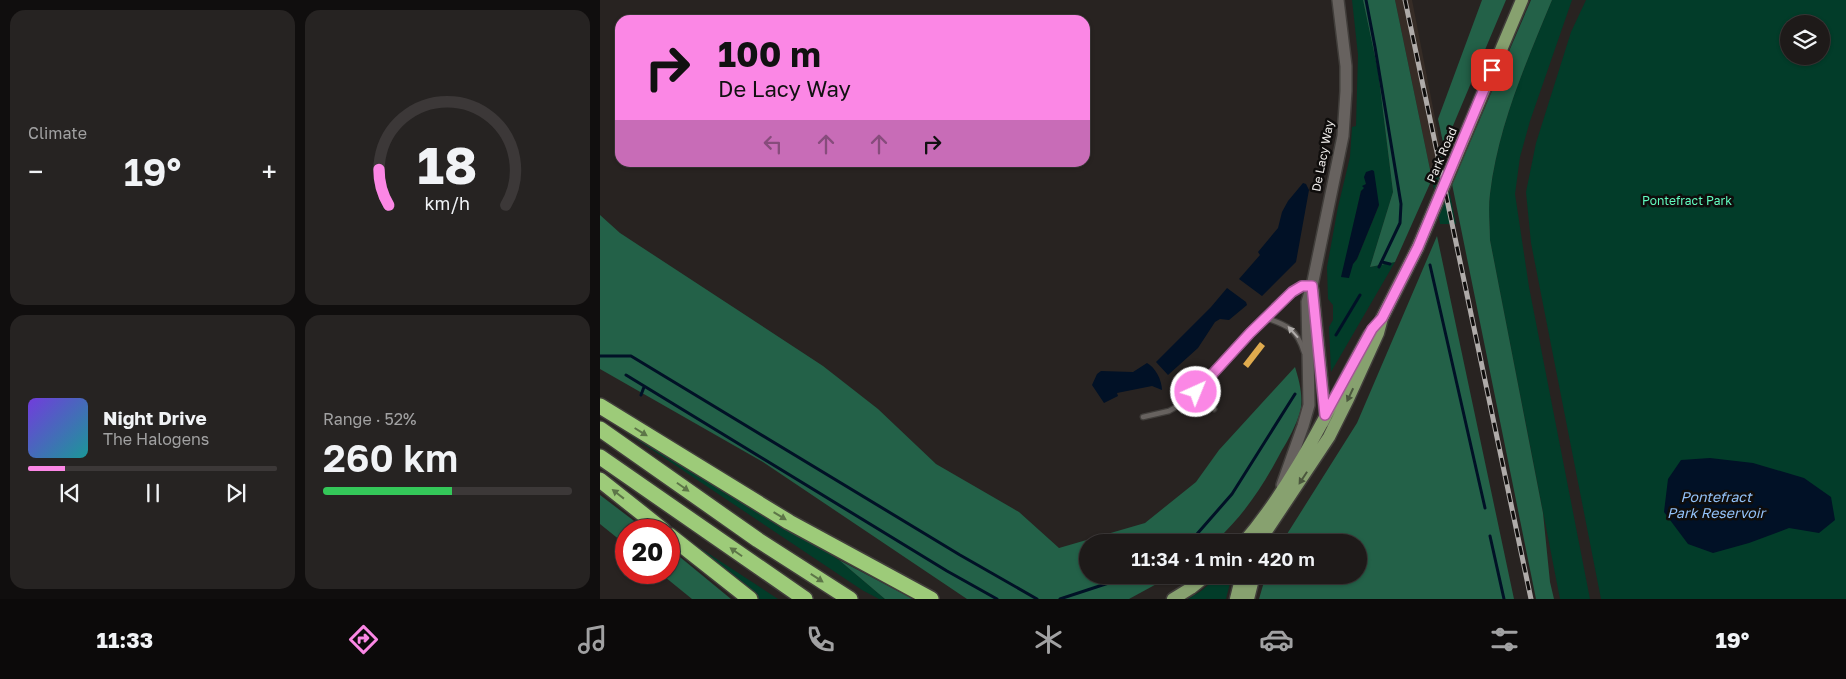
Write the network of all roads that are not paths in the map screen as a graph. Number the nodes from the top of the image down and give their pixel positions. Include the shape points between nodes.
1 (1338, 0) edge
2 (1522, 0) edge
3 (1312, 286) junction
4 (1266, 318) junction
5 (1382, 318) junction
6 (1307, 360) junction
7 (1196, 392) junction
8 (600, 406) edge
9 (1214, 409) dead end
10 (1325, 415) junction
11 (1143, 417) dead end
12 (600, 429) edge
13 (1330, 437) junction
14 (600, 457) edge
15 (600, 480) edge
16 (1277, 498) junction
17 (649, 519) edge
18 (1251, 534) edge
19 (1267, 534) edge
20 (680, 543) edge
21 (1196, 584) edge
22 (1240, 584) edge
23 (1252, 584) edge
24 (750, 599) edge
25 (805, 599) edge
26 (850, 599) edge
27 (931, 599) edge
28 (1173, 599) edge
29 (1236, 599) edge
30 (1248, 599) edge

1 - 3 street, De Lacy Way via 1346,66 1343,136
2 - 5 main road, Park Road via 1418,247
3 - 4 lane via 1296,288
3 - 6 street, De Lacy Way via 1307,302
3 - 10 street, De Lacy Way
6 -> 4 lane via 1297,335 1285,324
4 - 7 lane
5 - 10 main road, Park Road via 1372,329
5 -> 13 main road, Park Road via 1378,334
6 - 16 street, De Lacy Way via 1309,405
7 - 9 lane
7 - 11 lane via 1169,411
8 -> 27 highway via 789,522
10 - 13 street, De Lacy Way
10 - 16 main road, Park Road
12 -> 26 highway via 758,540
13 -> 19 main road, Park Road
25 -> 14 highway
17 -> 15 highway
16 - 18 main road, Park Road
20 - 24 highway
21 - 28 main road
22 - 29 main road
23 - 30 main road

